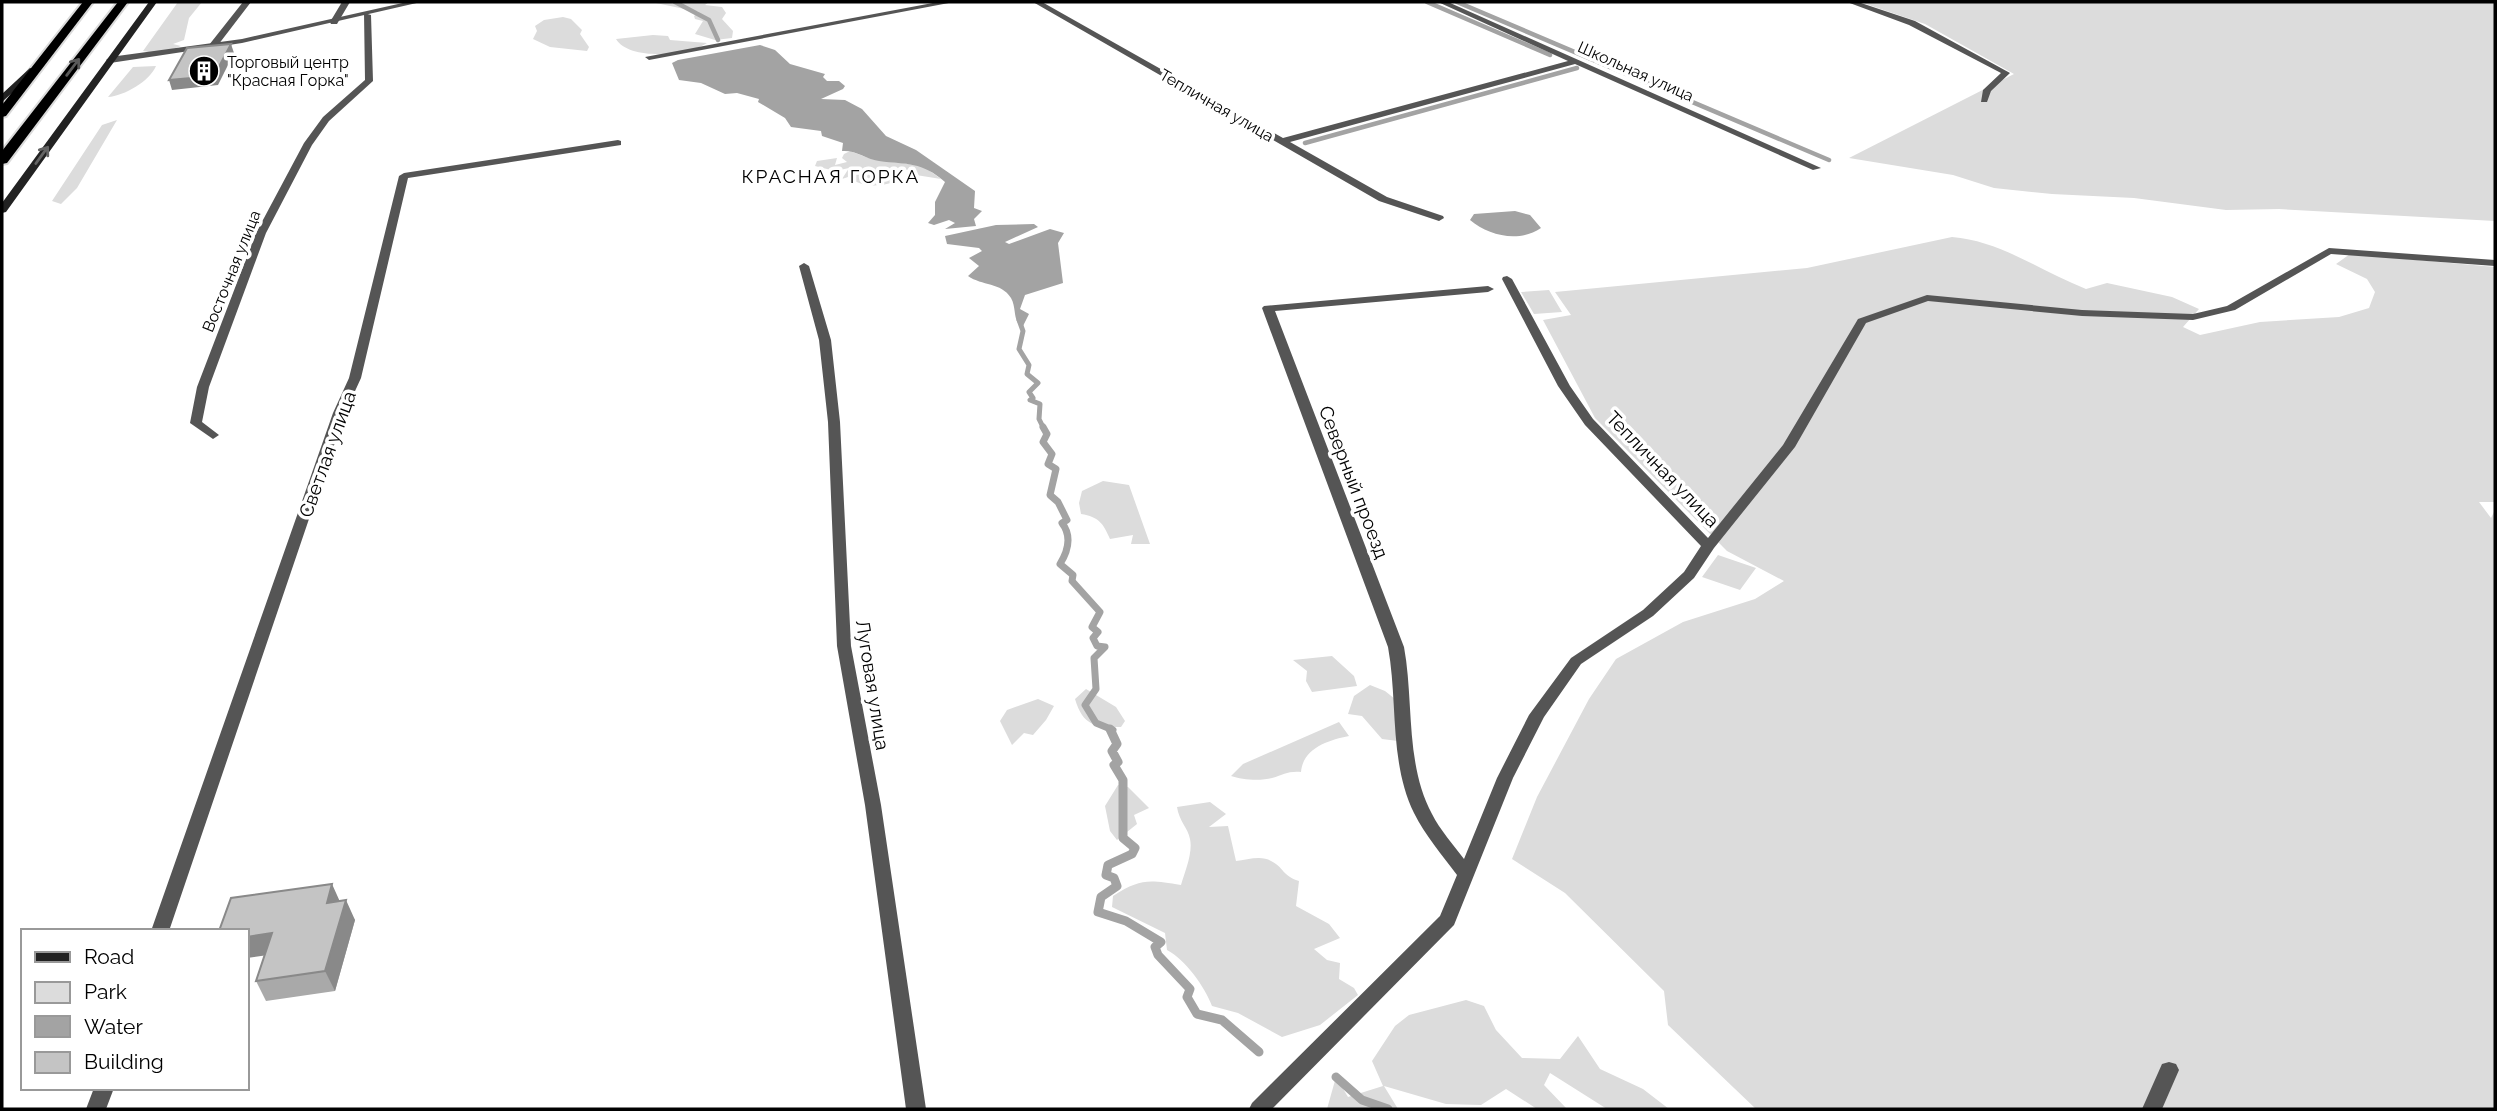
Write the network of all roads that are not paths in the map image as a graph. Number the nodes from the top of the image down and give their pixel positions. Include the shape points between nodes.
1 (88, 2) edge
2 (123, 2) edge
3 (153, 2) edge
4 (247, 2) edge
5 (346, 2) edge
6 (417, 2) edge
7 (950, 2) edge
8 (1037, 2) edge
9 (1442, 2) edge
10 (1851, 2) edge
11 (367, 15) junction
12 (334, 22) junction
13 (212, 47) junction
14 (649, 57) dead end
15 (110, 60) junction
16 (1578, 61) junction
17 (39, 64) junction
18 (2, 99) edge
19 (1984, 100) dead end
20 (2, 113) edge
21 (1281, 142) junction
22 (618, 143) dead end
23 (2, 160) edge
24 (1816, 168) dead end
25 (2, 211) edge
26 (1439, 218) dead end
27 (2495, 263) edge
28 (804, 265) dead end
29 (1507, 279) dead end
30 (1488, 289) dead end
31 (213, 435) dead end
32 (1708, 546) junction
33 (1467, 875) junction
34 (161, 929) edge
35 (2169, 1070) dead end
36 (103, 1090) edge
37 (96, 1109) edge
38 (916, 1109) edge
39 (1259, 1109) edge
40 (2152, 1109) edge

1 - 17 highway
23 -> 2 highway
3 - 15 main road
4 - 13 street
5 - 12 street
6 - 11 street
7 - 14 street
8 - 21 street, Тепличная улица
9 - 16 street, Школьная улица
10 - 19 street via 1912,23 2006,73 1987,90
11 - 12 street
11 - 31 street, Восточная улица via 369,81 326,119 307,145 261,233 203,387 196,423
12 - 13 street
13 - 15 street
25 -> 15 main road
16 - 21 street
16 - 24 street, Школьная улица
17 - 18 main road
17 - 20 highway
21 - 26 street, Тепличная улица via 1396,206
22 - 34 street, Светлая улица via 404,176 355,378 334,426
27 - 32 street via 2329,251 2231,308 2193,317 2082,313 1927,298 1862,320 1789,447
28 - 38 street, Луговая улица via 825,340 834,422 844,646 873,805
29 - 32 street, Тепличная улица via 1564,386 1589,422
30 - 33 street, Северный проезд via 1268,308 1396,648 1404,681 1404,734 1418,804
32 - 33 street, Тепличная улица via 1689,575 1648,613 1596,646 1569,671 1537,715 1505,778
33 - 39 street, Тепличная улица via 1453,911 1438,930
35 - 40 street
36 - 37 street

